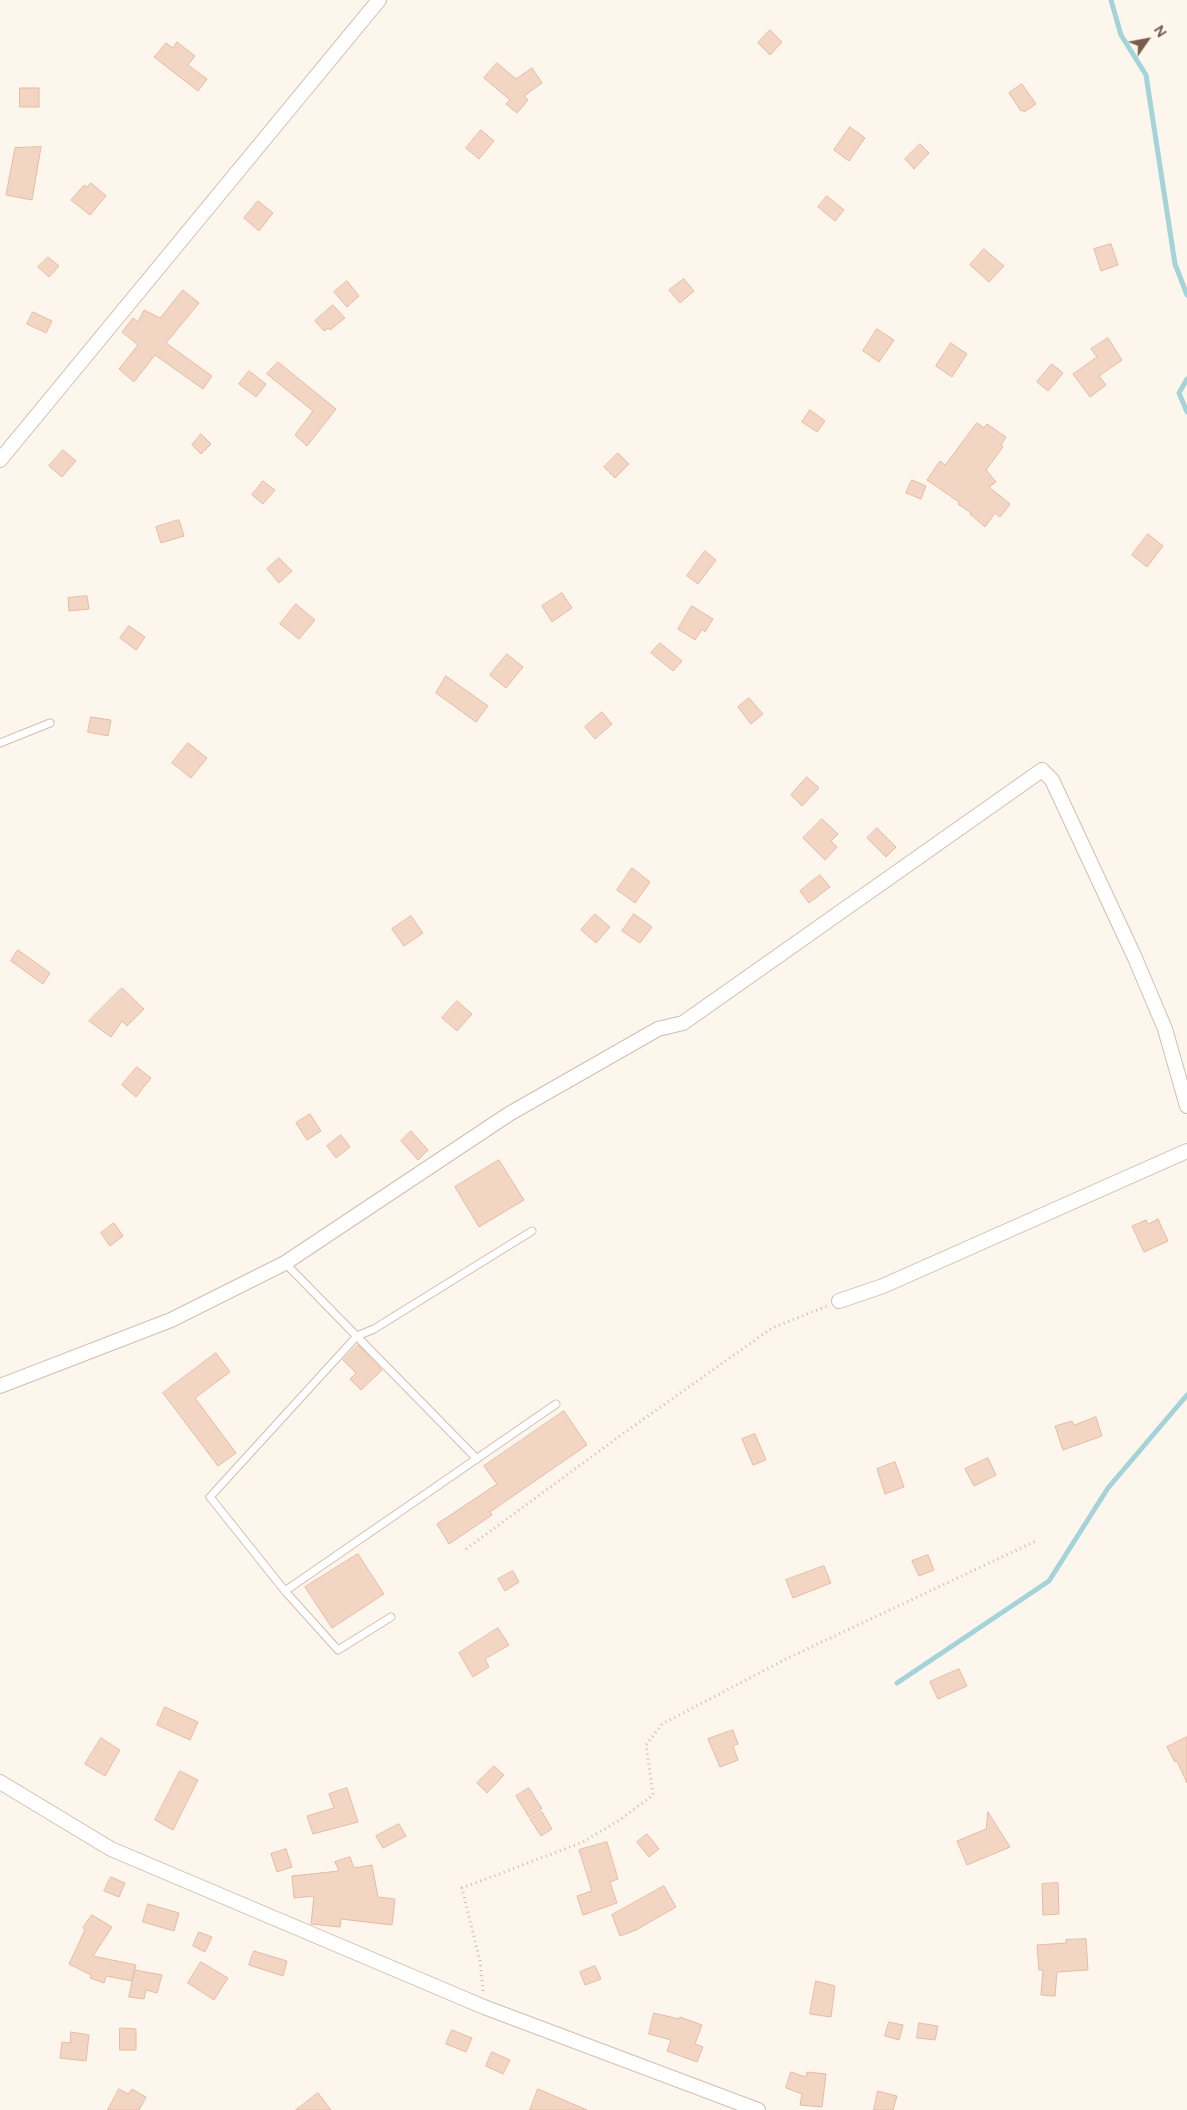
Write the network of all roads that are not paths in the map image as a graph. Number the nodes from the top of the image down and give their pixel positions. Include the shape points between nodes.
1 (379, 0) edge
2 (0, 460) edge
3 (50, 723) dead end
4 (0, 743) edge
5 (1187, 1106) edge
6 (1187, 1150) edge
7 (532, 1231) dead end
8 (285, 1263) junction
9 (839, 1301) road end
10 (357, 1336) junction
11 (0, 1386) edge
12 (556, 1404) dead end
13 (477, 1459) junction
14 (285, 1592) junction
15 (391, 1617) dead end
16 (0, 1782) edge
17 (758, 2110) edge

1 - 2 street
3 - 4 lane
5 - 8 street via 1165,1029 1135,958 1052,780 1042,770 683,1024 658,1029 509,1114
6 - 9 street via 883,1286
7 - 10 lane via 374,1329
8 - 10 lane
8 - 11 street via 172,1320
10 - 13 lane
10 - 14 lane via 210,1496
12 - 13 lane
13 - 14 lane
14 - 15 lane via 338,1650
16 - 17 street via 110,1849 484,2008

